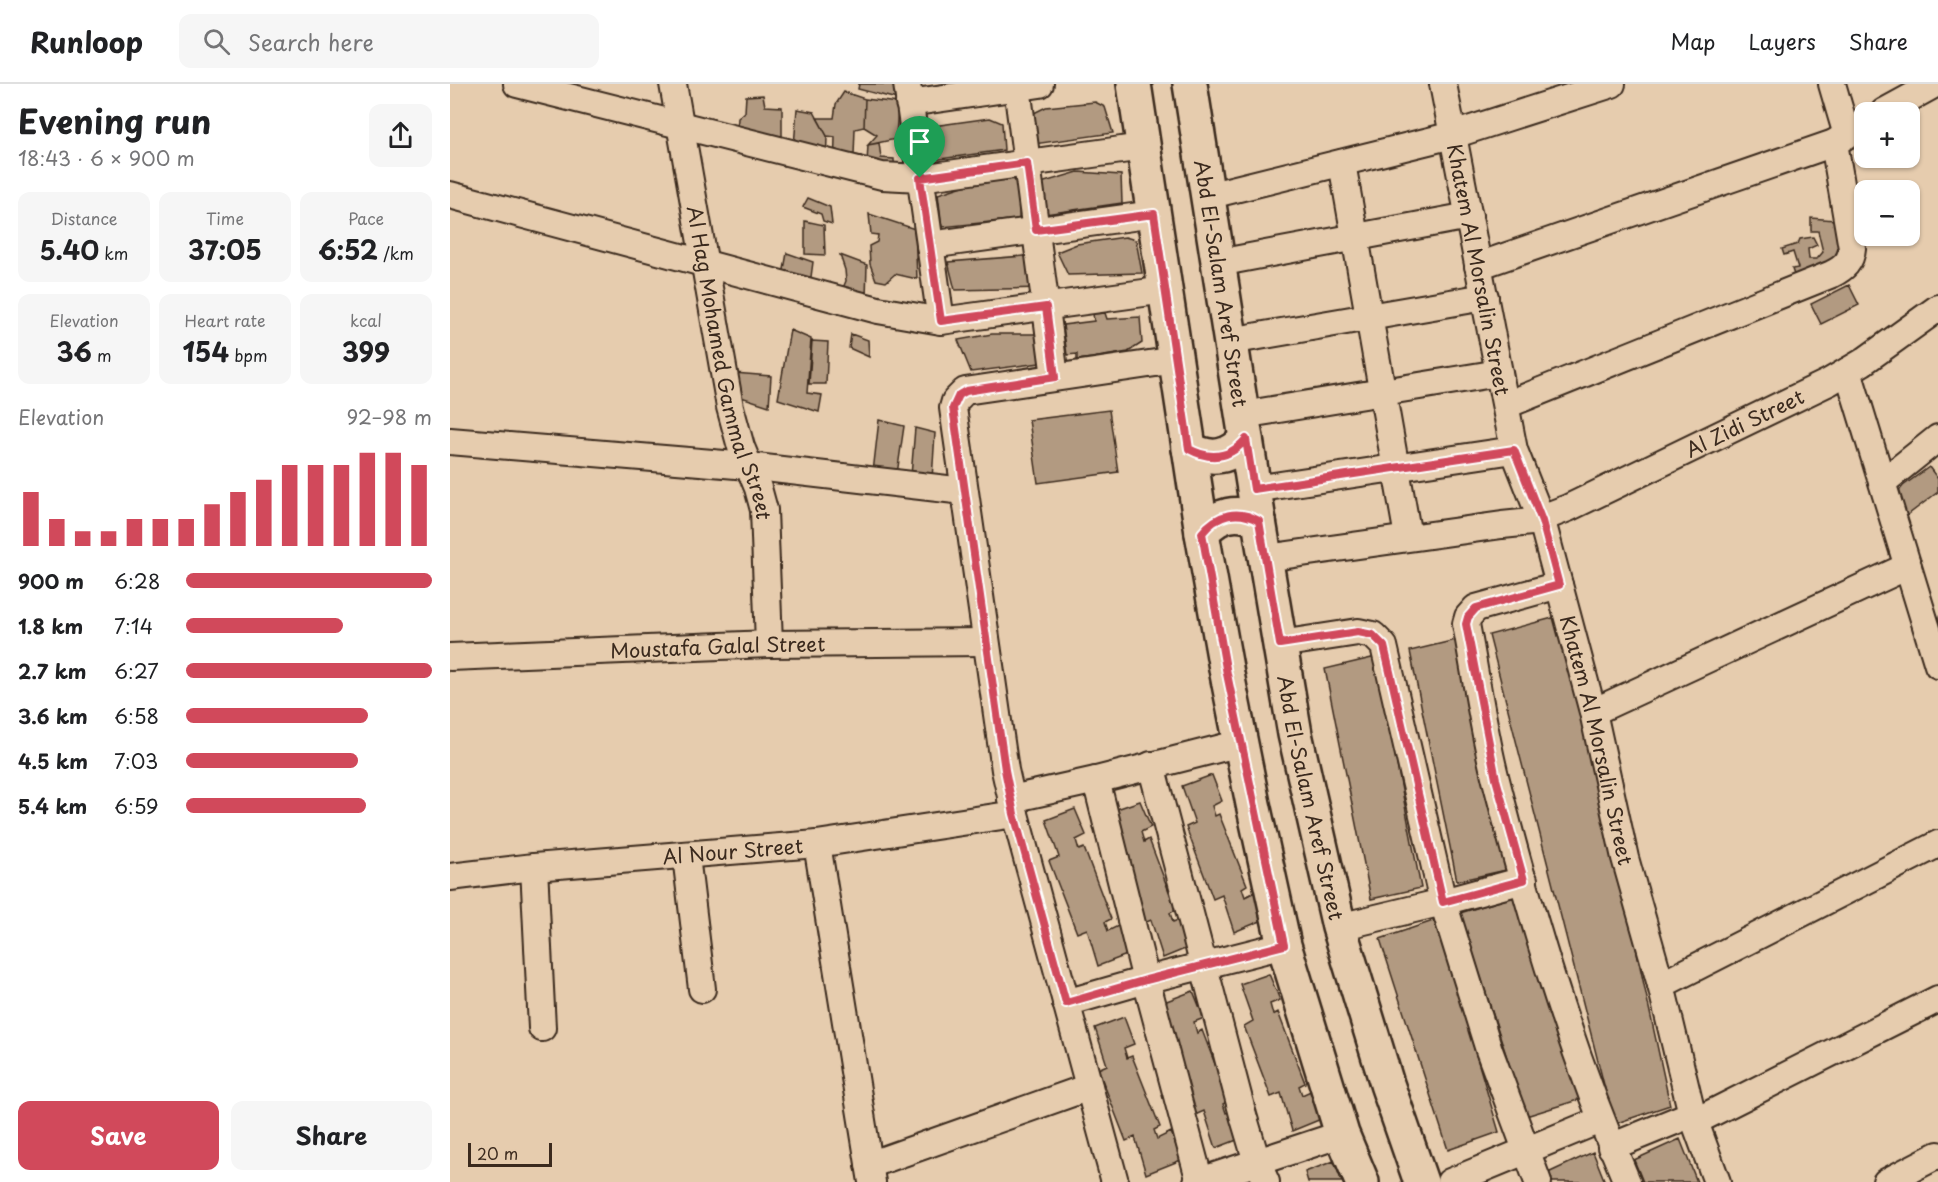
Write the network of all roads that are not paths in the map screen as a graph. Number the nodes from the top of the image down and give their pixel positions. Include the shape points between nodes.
1 (517, 84) edge
2 (673, 84) edge
3 (1134, 84) edge
4 (1190, 84) edge
5 (1443, 84) edge
6 (1612, 84) edge
7 (1832, 84) edge
8 (1935, 84) edge
9 (1029, 86) edge
10 (973, 89) edge
11 (908, 93) edge
12 (1902, 102) edge
13 (680, 125) junction
14 (1848, 134) edge
15 (1453, 135) junction
16 (1143, 147) junction
17 (1027, 163) junction
18 (1342, 163) junction
19 (920, 178) junction
20 (450, 195) edge
21 (1207, 196) junction
22 (1154, 214) junction
23 (1469, 216) junction
24 (1036, 230) junction
25 (1355, 237) junction
26 (930, 245) junction
27 (704, 263) junction
28 (1218, 263) junction
29 (1478, 266) junction
30 (1165, 290) junction
31 (1485, 297) junction
32 (1046, 307) junction
33 (1938, 308) edge
34 (1370, 317) junction
35 (941, 321) junction
36 (1230, 341) junction
37 (1176, 360) junction
38 (1848, 372) junction
39 (1499, 373) junction
40 (1055, 377) junction
41 (1382, 392) junction
42 (1506, 405) junction
43 (1244, 427) junction
44 (1938, 438) edge
45 (450, 441) edge
46 (1189, 449) junction
47 (1514, 450) junction
48 (748, 466) junction
49 (1396, 468) junction
50 (1882, 482) junction
51 (1254, 489) junction
52 (964, 491) junction
53 (1259, 521) junction
54 (1542, 521) junction
55 (1202, 533) junction
56 (1408, 537) junction
57 (1266, 558) junction
58 (1908, 566) junction
59 (1559, 585) junction
60 (986, 642) junction
61 (769, 644) junction
62 (1280, 644) junction
63 (1936, 647) edge
64 (450, 657) edge
65 (1593, 712) junction
66 (1241, 743) junction
67 (1151, 765) junction
68 (1096, 780) junction
69 (1013, 806) junction
70 (817, 844) junction
71 (1938, 844) edge
72 (686, 856) junction
73 (534, 867) junction
74 (450, 878) edge
75 (1524, 880) junction
76 (1443, 902) junction
77 (1339, 927) junction
78 (1284, 945) junction
79 (1203, 965) junction
80 (1146, 980) junction
81 (1661, 985) junction
82 (702, 989) dead end
83 (1938, 999) edge
84 (1066, 1003) junction
85 (542, 1028) dead end
86 (1089, 1087) junction
87 (1694, 1117) junction
88 (1600, 1120) junction
89 (1342, 1134) junction
90 (1611, 1147) junction
91 (1526, 1151) junction
92 (1938, 1155) edge
93 (1262, 1172) edge
94 (870, 1174) edge
95 (1115, 1182) edge
96 (1200, 1182) edge
97 (1362, 1182) edge
98 (1421, 1182) edge
99 (1450, 1182) edge
100 (1538, 1182) edge
101 (1627, 1182) edge
102 (1717, 1182) edge
103 (1886, 1182) edge

1 - 13 street
2 - 13 street, Al Hag Mohamed Gammal Street
3 - 16 main road
4 - 21 main road, Abd El-Salam Aref Street
5 - 15 street, Khatem Al Morsalin Street
6 - 15 street
7 - 14 street
8 - 12 street
9 - 10 street
9 - 17 street
10 - 11 street
11 - 19 street
13 - 19 street via 863,172
13 - 27 street, Al Hag Mohamed Gammal Street
14 - 29 street
14 - 42 street via 1848,220 1852,248 1843,268
15 - 18 street
15 - 23 street, Khatem Al Morsalin Street
16 - 17 street
16 - 22 main road
17 - 19 street
17 - 24 street
18 - 21 street
18 - 25 street
19 - 26 street
20 - 27 street
21 - 28 main road, Abd El-Salam Aref Street
22 - 24 street
22 - 30 main road
23 - 25 street
23 - 29 street, Khatem Al Morsalin Street
24 - 26 street
24 - 32 street
25 - 28 street
25 - 34 street
26 - 35 street
27 - 35 street via 878,310
27 - 48 street, Al Hag Mohamed Gammal Street via 730,407
28 - 36 main road, Abd El-Salam Aref Street
29 - 31 street, Khatem Al Morsalin Street
30 - 32 street
30 - 37 main road
31 - 34 street
31 - 39 street, Khatem Al Morsalin Street
32 - 35 street
32 - 40 street
33 - 38 street, Al Zidi Street
34 - 36 street
34 - 41 street
36 - 43 main road, Abd El-Salam Aref Street
37 - 40 street
37 - 46 main road
38 - 50 street
38 - 54 street, Al Zidi Street
39 - 41 street
39 - 42 street, Khatem Al Morsalin Street
40 - 52 street via 972,389 959,395 953,415
41 - 43 street
41 - 49 street
42 - 47 street, Khatem Al Morsalin Street
43 - 46 main road via 1239,447 1220,457
43 - 51 main road, Abd El-Salam Aref Street
44 - 50 street
45 - 48 street
46 - 55 main road
47 - 49 street
47 - 54 street, Khatem Al Morsalin Street
48 - 52 street
48 - 61 street, Al Hag Mohamed Gammal Street via 764,510
49 - 51 street
49 - 56 street
50 - 58 street
51 - 53 main road, Abd El-Salam Aref Street
52 - 60 street
53 - 55 main road via 1239,513 1228,514
53 - 57 main road, Abd El-Salam Aref Street
54 - 56 street, Al Zidi Street
54 - 59 street, Khatem Al Morsalin Street
55 - 66 main road
56 - 57 street, Al Zidi Street
57 - 62 main road, Abd El-Salam Aref Street
58 - 63 street
58 - 65 street
59 - 65 street, Khatem Al Morsalin Street
59 - 75 street via 1476,608 1466,624 1496,779
60 - 61 street, Moustafa Galal Street
60 - 69 street
61 - 64 street, Moustafa Galal Street
62 - 76 street via 1358,632 1373,635 1384,646
62 - 77 main road, Abd El-Salam Aref Street
65 - 81 street, Khatem Al Morsalin Street via 1625,858
66 - 67 street, Al Nour Street
66 - 78 main road
67 - 68 street, Al Nour Street
67 - 79 street
68 - 69 street, Al Nour Street
68 - 80 street
69 - 70 street, Al Nour Street
69 - 84 street
70 - 72 street, Al Nour Street
70 - 94 street
71 - 81 street
72 - 73 street, Al Nour Street
72 - 82 street
73 - 74 street, Al Nour Street
73 - 85 street
75 - 76 street
75 - 88 street via 1540,945
76 - 77 street
76 - 91 street via 1489,1050
77 - 98 main road, Abd El-Salam Aref Street
78 - 79 street
78 - 89 main road
79 - 80 street
79 - 93 street
80 - 84 street
80 - 96 street
81 - 87 street, Khatem Al Morsalin Street
83 - 87 street
84 - 86 street
86 - 94 street
86 - 95 street
87 - 90 street
87 - 102 street, Khatem Al Morsalin Street
88 - 90 street
88 - 91 street
89 - 93 street
89 - 97 main road
90 - 101 street
91 - 99 street
91 - 100 street
92 - 103 street
93 - 96 street

